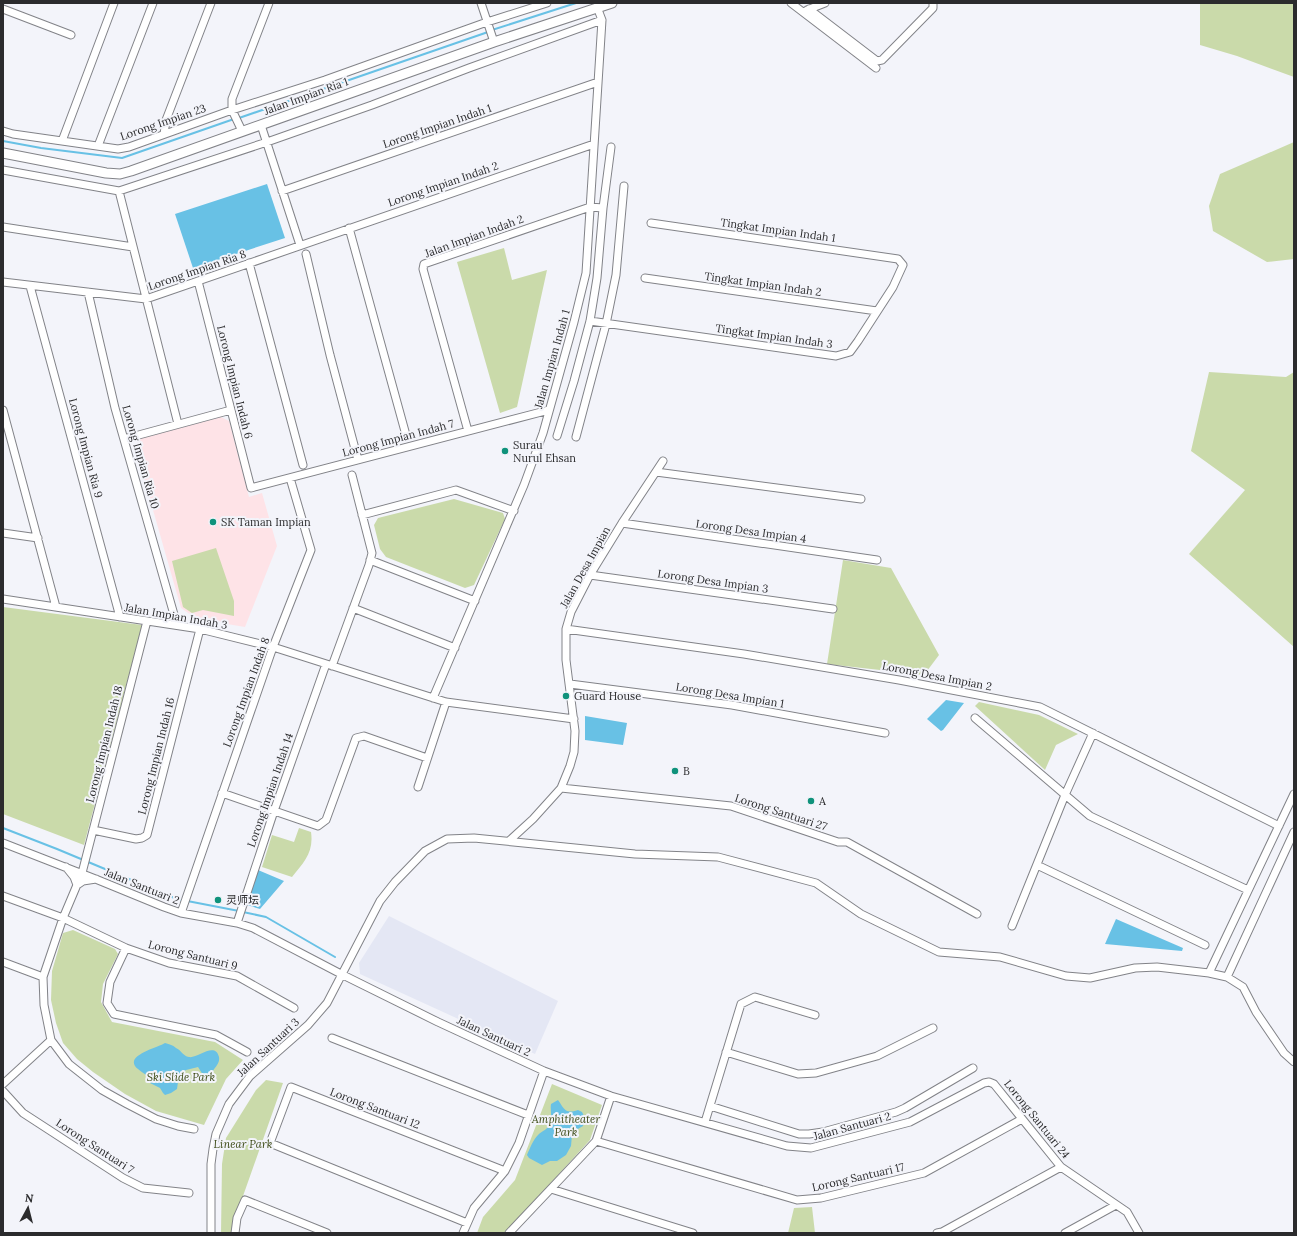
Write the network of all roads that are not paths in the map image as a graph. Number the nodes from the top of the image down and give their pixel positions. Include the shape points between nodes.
1 (114, 3) edge
2 (153, 3) edge
3 (211, 3) edge
4 (269, 3) edge
5 (481, 3) edge
6 (547, 3) edge
7 (612, 3) edge
8 (791, 3) edge
9 (825, 3) edge
10 (933, 3) edge
11 (597, 7) junction
12 (3, 9) edge
13 (806, 11) junction
14 (602, 20) junction
15 (488, 24) junction
16 (71, 35) dead end
17 (493, 38) junction
18 (876, 68) dead end
19 (598, 82) junction
20 (234, 113) junction
21 (261, 125) junction
22 (240, 128) junction
23 (3, 131) edge
24 (164, 134) junction
25 (62, 141) junction
26 (267, 142) junction
27 (594, 144) junction
28 (98, 146) junction
29 (611, 147) dead end
30 (3, 153) edge
31 (3, 170) edge
32 (624, 186) dead end
33 (119, 191) junction
34 (282, 191) junction
35 (590, 206) junction
36 (603, 208) junction
37 (651, 223) dead end
38 (3, 228) edge
39 (349, 228) junction
40 (300, 246) junction
41 (133, 247) junction
42 (306, 254) dead end
43 (902, 261) joint
44 (249, 263) junction
45 (645, 278) dead end
46 (198, 281) junction
47 (3, 282) edge
48 (30, 286) junction
49 (88, 292) junction
50 (146, 299) junction
51 (877, 311) junction
52 (590, 321) junction
53 (606, 324) junction
54 (3, 410) edge
55 (231, 410) junction
56 (549, 410) junction
57 (178, 424) junction
58 (468, 431) junction
59 (406, 434) dead end
60 (557, 436) dead end
61 (576, 437) dead end
62 (124, 439) junction
63 (358, 460) junction
64 (663, 462) dead end
65 (303, 465) dead end
66 (656, 472) junction
67 (352, 475) dead end
68 (290, 478) junction
69 (252, 488) joint
70 (861, 499) dead end
71 (514, 511) junction
72 (362, 515) junction
73 (622, 523) junction
74 (3, 533) edge
75 (38, 538) junction
76 (370, 560) junction
77 (877, 560) dead end
78 (590, 575) junction
79 (3, 599) edge
80 (475, 601) junction
81 (56, 607) junction
82 (353, 608) junction
83 (833, 609) dead end
84 (120, 617) junction
85 (147, 621) junction
86 (177, 626) junction
87 (200, 629) junction
88 (566, 629) junction
89 (273, 648) junction
90 (455, 648) junction
91 (329, 665) junction
92 (570, 684) junction
93 (433, 698) junction
94 (446, 702) junction
95 (975, 718) dead end
96 (574, 719) junction
97 (885, 733) dead end
98 (1093, 733) junction
99 (427, 758) junction
100 (418, 788) dead end
101 (561, 788) junction
102 (222, 793) junction
103 (1294, 794) edge
104 (1065, 795) junction
105 (274, 811) junction
106 (1279, 826) junction
107 (93, 830) junction
108 (1294, 832) edge
109 (509, 841) junction
110 (3, 842) edge
111 (1037, 865) junction
112 (66, 867) junction
113 (82, 873) junction
114 (97, 879) junction
115 (77, 885) junction
116 (1248, 890) junction
117 (3, 896) edge
118 (182, 910) junction
119 (977, 914) dead end
120 (63, 918) junction
121 (238, 921) junction
122 (1012, 926) dead end
123 (1205, 945) dead end
124 (126, 948) junction
125 (3, 962) edge
126 (1209, 973) junction
127 (341, 974) junction
128 (43, 977) junction
129 (1227, 977) junction
130 (294, 1008) dead end
131 (815, 1015) dead end
132 (933, 1028) dead end
133 (332, 1038) dead end
134 (51, 1040) junction
135 (247, 1052) dead end
136 (726, 1052) junction
137 (1294, 1062) edge
138 (973, 1068) dead end
139 (544, 1071) junction
140 (989, 1082) joint
141 (3, 1084) edge
142 (3, 1091) edge
143 (611, 1096) junction
144 (710, 1106) junction
145 (528, 1115) junction
146 (1022, 1119) junction
147 (704, 1122) junction
148 (194, 1128) dead end
149 (596, 1141) junction
150 (1061, 1167) junction
151 (506, 1171) junction
152 (551, 1189) junction
153 (189, 1193) dead end
154 (1116, 1205) junction
155 (467, 1223) junction
156 (211, 1233) edge
157 (235, 1233) edge
158 (327, 1233) edge
159 (463, 1233) edge
160 (509, 1233) edge
161 (693, 1233) edge
162 (937, 1233) edge
163 (1065, 1233) edge
164 (1139, 1233) edge

1 - 25 street
2 - 28 street
3 - 24 street via 166,120
4 - 20 street via 232,99
5 - 15 street
6 - 15 street, Lorong Impian 23
7 - 11 street, Jalan Impian Ria 1
8 - 13 street
9 - 13 street
10 - 13 street via 933,8 882,60 877,61
11 - 14 street, Jalan Impian Indah 1
11 - 17 street, Jalan Impian Ria 1
12 - 16 street
13 - 18 street
14 - 19 street, Jalan Impian Indah 1
14 - 26 street via 372,106
15 - 17 street
15 - 20 street, Lorong Impian 23
17 - 21 street, Jalan Impian Ria 1
19 - 27 street, Jalan Impian Indah 1
19 - 34 street, Lorong Impian Indah 1
20 - 22 street
20 - 24 street, Lorong Impian 23
21 - 22 street, Jalan Impian Ria 1
21 - 26 street
22 - 30 street, Jalan Impian Ria 1 via 120,174
23 - 25 street, Lorong Impian 23
24 - 28 street, Lorong Impian 23 via 118,149
25 - 28 street, Lorong Impian 23
26 - 33 street
26 - 34 street
27 - 35 street, Jalan Impian Indah 1
27 - 39 street, Lorong Impian Indah 2
29 - 36 street
31 - 33 street
32 - 53 street via 616,275
33 - 41 street
34 - 40 street
35 - 36 street, Jalan Impian Indah 2
35 - 56 street, Jalan Impian Indah 1 via 586,273
35 - 58 street, Jalan Impian Indah 2 via 424,264 423,269
36 - 52 street via 597,278
37 - 43 street, Tingkat Impian Indah 1
38 - 41 street
39 - 40 street, Lorong Impian Indah 2
39 - 59 street
40 - 44 street, Lorong Impian Ria 8
41 - 50 street
42 - 63 street
43 - 51 street, Tingkat Impian Indah 3 via 903,265 893,287
44 - 46 street, Lorong Impian Ria 8
44 - 65 street
45 - 51 street, Tingkat Impian Indah 2
46 - 50 street, Lorong Impian Ria 8
46 - 55 street, Lorong Impian Indah 6
47 - 48 street, Lorong Impian Ria 8
48 - 49 street, Lorong Impian Ria 8
48 - 84 street, Lorong Impian Ria 9
49 - 50 street, Lorong Impian Ria 8
49 - 62 street, Lorong Impian Ria 10
50 - 57 street
51 - 53 street, Tingkat Impian Indah 3 via 850,352 836,356
52 - 53 street, Tingkat Impian Indah 3
52 - 60 street
53 - 61 street
54 - 75 street
55 - 57 street
55 - 69 street, Lorong Impian Indah 6
56 - 58 street, Lorong Impian Indah 7
56 - 71 street, Jalan Impian Indah 1
57 - 62 street
58 - 63 street, Lorong Impian Indah 7
62 - 86 street, Lorong Impian Ria 10
63 - 68 street, Lorong Impian Indah 7
64 - 66 street, Jalan Desa Impian
66 - 70 street
66 - 73 street, Jalan Desa Impian
67 - 72 street
68 - 69 street, Lorong Impian Indah 7
68 - 89 street, Lorong Impian Indah 8 via 311,550
71 - 72 street via 456,490
71 - 80 street, Jalan Impian Indah 1
72 - 76 street via 372,553
73 - 77 street, Lorong Desa Impian 4
73 - 78 street, Jalan Desa Impian
74 - 75 street
75 - 81 street
76 - 80 street
76 - 82 street, Lorong Impian Indah 14
78 - 83 street, Lorong Desa Impian 3
78 - 88 street, Jalan Desa Impian
79 - 81 street, Jalan Impian Indah 3
80 - 90 street, Jalan Impian Indah 1
81 - 84 street, Jalan Impian Indah 3
82 - 90 street
82 - 91 street, Lorong Impian Indah 14
84 - 85 street, Jalan Impian Indah 3
85 - 86 street, Jalan Impian Indah 3
85 - 107 street, Lorong Impian Indah 18
86 - 87 street, Jalan Impian Indah 3
87 - 89 street, Jalan Impian Indah 3
87 - 107 street, Lorong Impian Indah 16 via 147,835 136,839
88 - 92 street, Jalan Desa Impian via 566,660
88 - 98 street, Lorong Desa Impian 2 via 751,655 1040,707
89 - 91 street, Jalan Impian Indah 3
89 - 102 street, Lorong Impian Indah 8
90 - 93 street, Jalan Impian Indah 1
91 - 93 street, Jalan Impian Indah 3
91 - 105 street, Lorong Impian Indah 14
92 - 96 street, Jalan Desa Impian
92 - 97 street, Lorong Desa Impian 1 via 732,705
93 - 94 street, Jalan Impian Indah 3
94 - 96 street, Jalan Impian Indah 3
94 - 99 street
95 - 104 street
96 - 101 street, Jalan Desa Impian via 574,752
98 - 104 street
98 - 106 street, Lorong Desa Impian 2
99 - 100 street
99 - 105 street via 364,736 356,738 326,820 318,826
101 - 109 street, Jalan Desa Impian
101 - 119 street, Lorong Santuari 27 via 731,806 838,842 847,842
102 - 105 street
102 - 118 street, Lorong Impian Indah 8
103 - 106 street
104 - 111 street
104 - 116 street via 1090,816
105 - 121 street, Lorong Impian Indah 14
106 - 116 street
107 - 113 street, Lorong Impian Indah 18
108 - 129 street
109 - 126 street, Jalan Santuari 3 via 635,854 718,858 816,883 862,914 940,952 1000,957 1066,976 1090,978 1135,968 1157,967
109 - 127 street, Jalan Santuari 3 via 447,839 425,851 394,882 380,901
110 - 112 street, Jalan Santuari 2
111 - 122 street
111 - 123 street
112 - 113 street, Jalan Santuari 2
112 - 115 street
113 - 114 street, Jalan Santuari 2
113 - 115 street, Lorong Impian Indah 18
114 - 115 street
114 - 118 street, Jalan Santuari 2 via 145,900
115 - 120 street, Lorong Impian Indah 18
116 - 126 street
117 - 120 street, Lorong Santuari 9
118 - 121 street, Jalan Santuari 2
120 - 124 street, Lorong Santuari 9
120 - 128 street, Lorong Impian Indah 18
121 - 127 street, Jalan Santuari 2
124 - 130 street, Lorong Santuari 9 via 169,963 237,976
124 - 135 street via 110,982 107,1003 114,1014 216,1035
125 - 128 street
126 - 129 street, Jalan Santuari 3
127 - 139 street, Jalan Santuari 2
127 - 156 street, Jalan Santuari 3 via 327,1003 308,1025 250,1076 229,1104 216,1134 211,1164
128 - 134 street via 44,1005
129 - 137 street via 1243,987 1256,1012 1284,1053
131 - 136 street via 755,997 741,1004
132 - 136 street via 877,1056 816,1073 798,1074
133 - 145 street
134 - 141 street
134 - 148 street via 69,1064 102,1090 156,1119
136 - 144 street
138 - 144 street via 896,1112 823,1132 799,1134
139 - 143 street, Jalan Santuari 2
139 - 145 street
140 - 146 street, Lorong Santuari 24 via 994,1084
140 - 147 street, Jalan Santuari 2 via 910,1122 812,1148 787,1146
142 - 153 street, Lorong Santuari 7 via 23,1113 122,1178 143,1188
143 - 147 street, Jalan Santuari 2
143 - 149 street
144 - 147 street
145 - 151 street
146 - 149 street, Lorong Santuari 17 via 924,1173 821,1198 797,1200
146 - 150 street, Lorong Santuari 24
149 - 152 street
150 - 154 street, Lorong Santuari 24
150 - 162 street
151 - 155 street via 474,1208
151 - 155 street, Lorong Santuari 12 via 292,1087 270,1143
152 - 160 street
152 - 161 street
154 - 163 street
154 - 164 street, Lorong Santuari 24 via 1127,1212
155 - 159 street
157 - 158 street via 237,1218 245,1200

